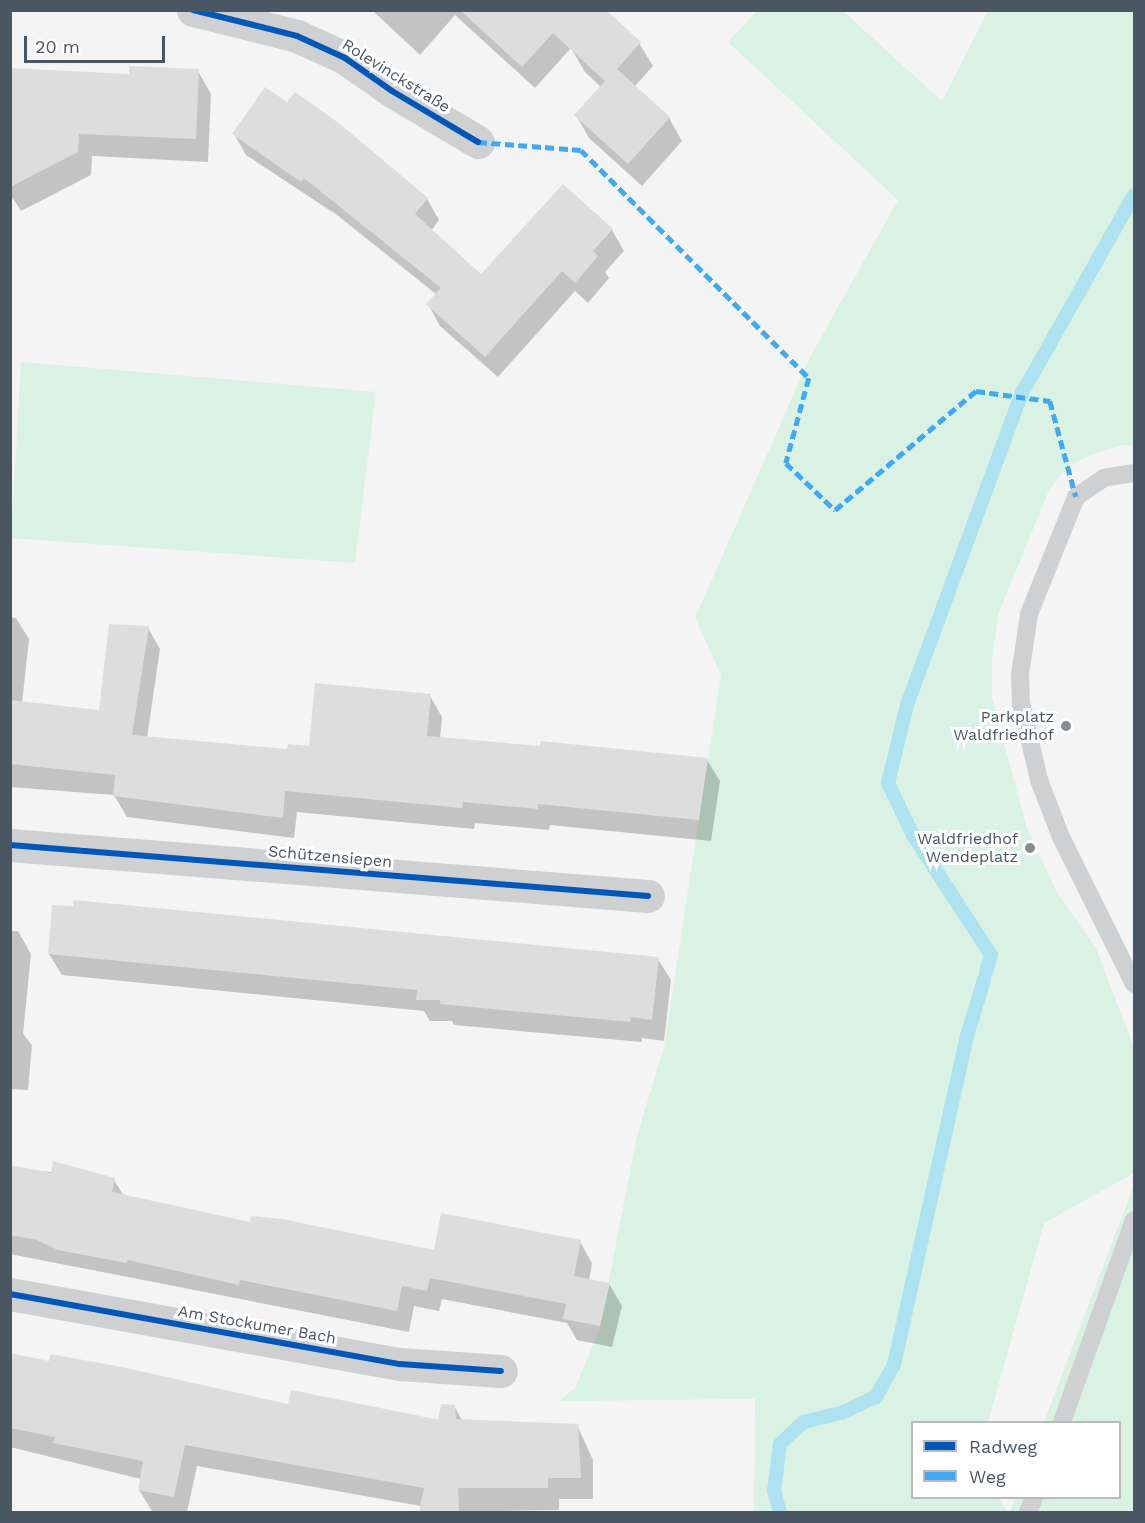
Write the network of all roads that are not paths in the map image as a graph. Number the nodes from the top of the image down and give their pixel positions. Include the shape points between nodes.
1 (193, 10) edge
2 (478, 142) dead end
3 (1134, 473) edge
4 (10, 845) edge
5 (648, 896) dead end
6 (1134, 984) edge
7 (1134, 1220) edge
8 (10, 1294) edge
9 (501, 1371) dead end
10 (1062, 1421) edge

1 - 2 street, Rolevinckstraße via 297,36 345,58
3 - 6 lane via 1104,478 1076,497 1029,614 1020,675 1020,703 1039,780 1061,837
4 - 5 street, Schützensiepen
7 - 10 lane
8 - 9 street, Am Stockumer Bach via 400,1364

